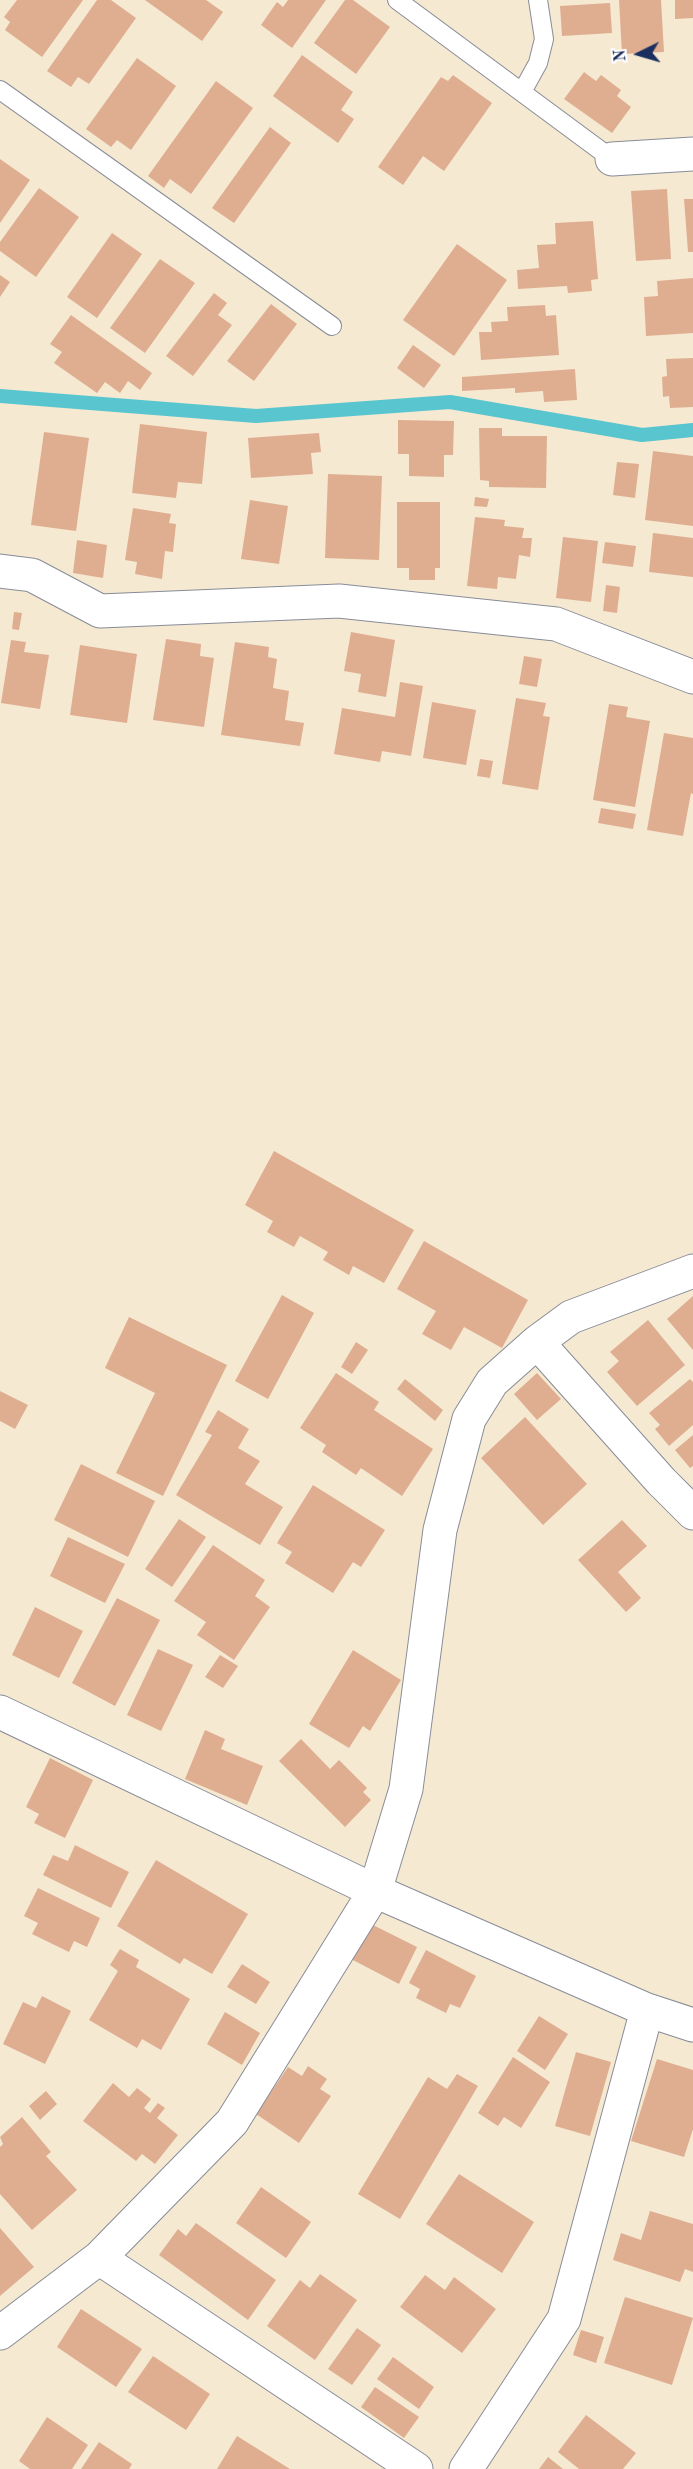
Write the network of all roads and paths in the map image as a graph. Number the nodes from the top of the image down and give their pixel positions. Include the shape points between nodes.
1 (397, 0) edge
2 (538, 0) edge
3 (0, 90) edge
4 (522, 92) junction
5 (693, 154) edge
6 (612, 159) joint
7 (332, 326) dead end
8 (0, 571) edge
9 (693, 677) edge
10 (693, 1271) edge
11 (537, 1342) junction
12 (693, 1514) edge
13 (0, 1712) edge
14 (375, 1891) junction
15 (647, 2010) junction
16 (693, 2025) edge
17 (99, 2258) junction
18 (0, 2333) edge
19 (416, 2469) edge
20 (466, 2469) edge

1 - 4 lane
2 - 4 lane via 544,39
3 - 7 lane
4 - 6 lane
5 - 6 street
8 - 9 street via 32,575 100,610 339,601 556,624
10 - 11 street via 571,1317
11 - 12 street
11 - 14 street via 492,1382 469,1419 440,1530 406,1789
13 - 14 street
14 - 15 street
14 - 17 street via 232,2122
15 - 16 street
15 - 20 street via 564,2319
17 - 18 street
17 - 19 street

